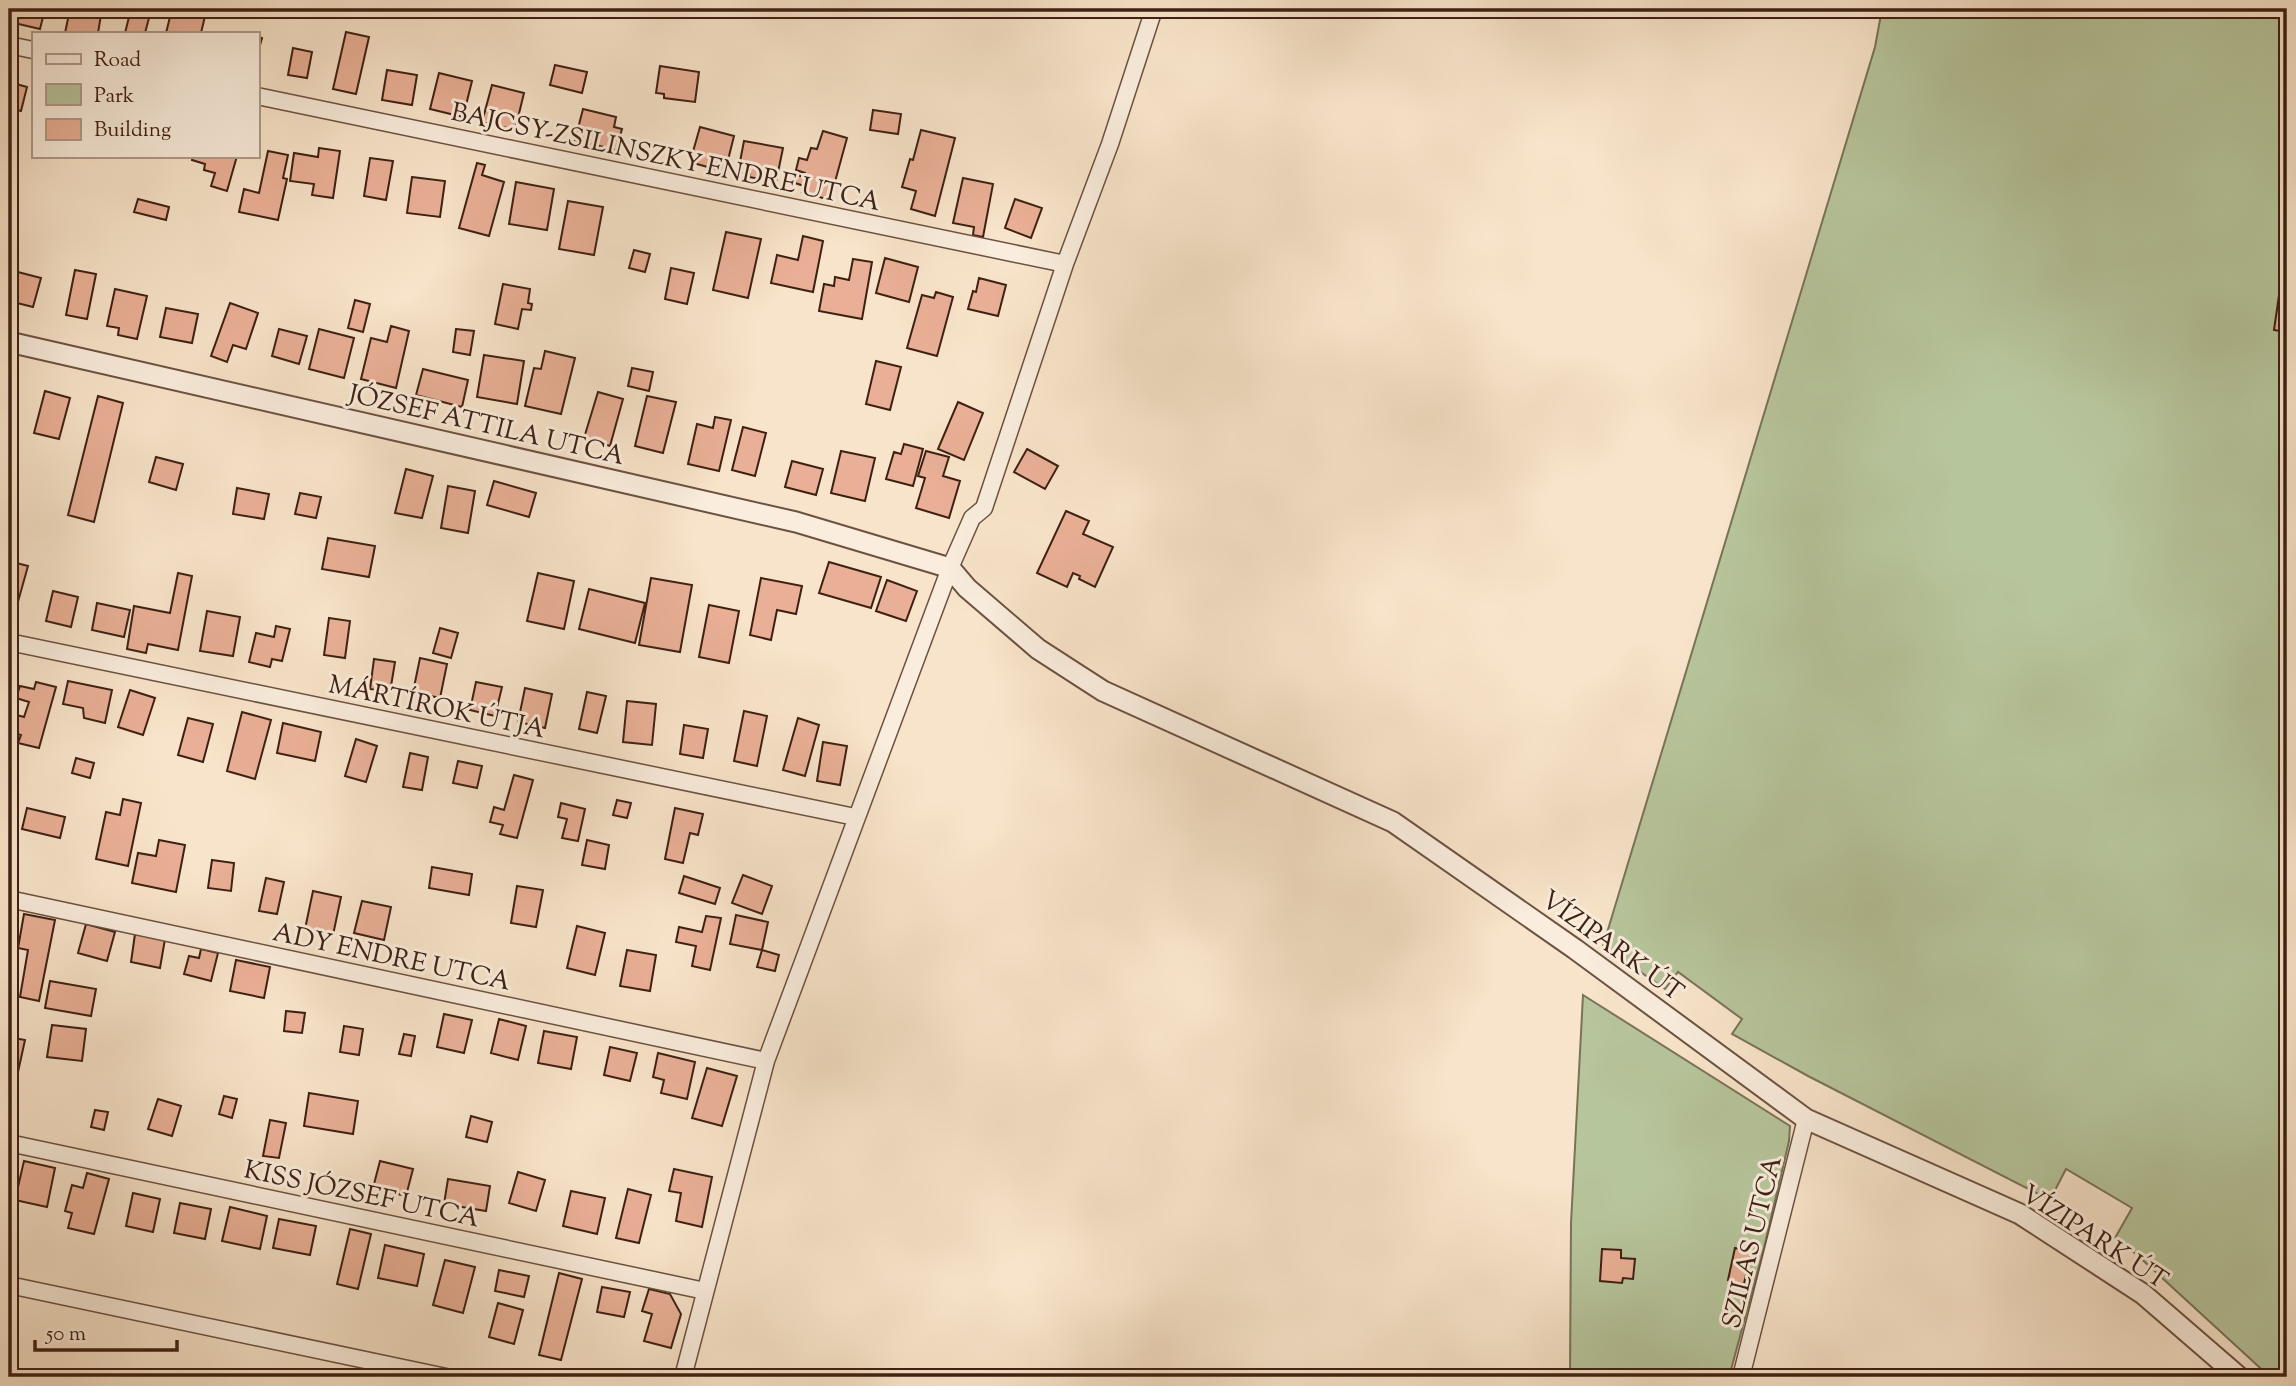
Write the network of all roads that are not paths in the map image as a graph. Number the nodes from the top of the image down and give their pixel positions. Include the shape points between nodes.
1 (1154, 9) edge
2 (9, 45) edge
3 (32, 50) edge
4 (259, 96) edge
5 (1065, 264) junction
6 (9, 342) edge
7 (950, 568) junction
8 (9, 642) edge
9 (855, 817) junction
10 (9, 899) edge
11 (766, 1061) junction
12 (1807, 1119) junction
13 (9, 1143) edge
14 (9, 1285) edge
15 (705, 1291) junction
16 (446, 1377) edge
17 (684, 1377) edge
18 (1741, 1377) edge
19 (2239, 1377) edge

1 - 5 street
2 - 3 street
4 - 5 street, BAJCSY-ZSILINSZKY ENDRE UTCA
5 - 7 street via 984,508 972,519
6 - 7 street, JÓZSEF ATTILA UTCA via 796,522
7 - 9 street
7 - 12 street, VÍZIPARK ÚT via 1038,649 1103,691 1393,822
8 - 9 street, MÁRTÍROK ÚTJA
9 - 11 street
10 - 11 street, ADY ENDRE UTCA
11 - 15 street
12 - 18 street, SZILAS UTCA
12 - 19 street, VÍZIPARK ÚT via 2020,1214 2143,1294
13 - 15 street, KISS JÓZSEF UTCA
14 - 16 street
15 - 17 street

